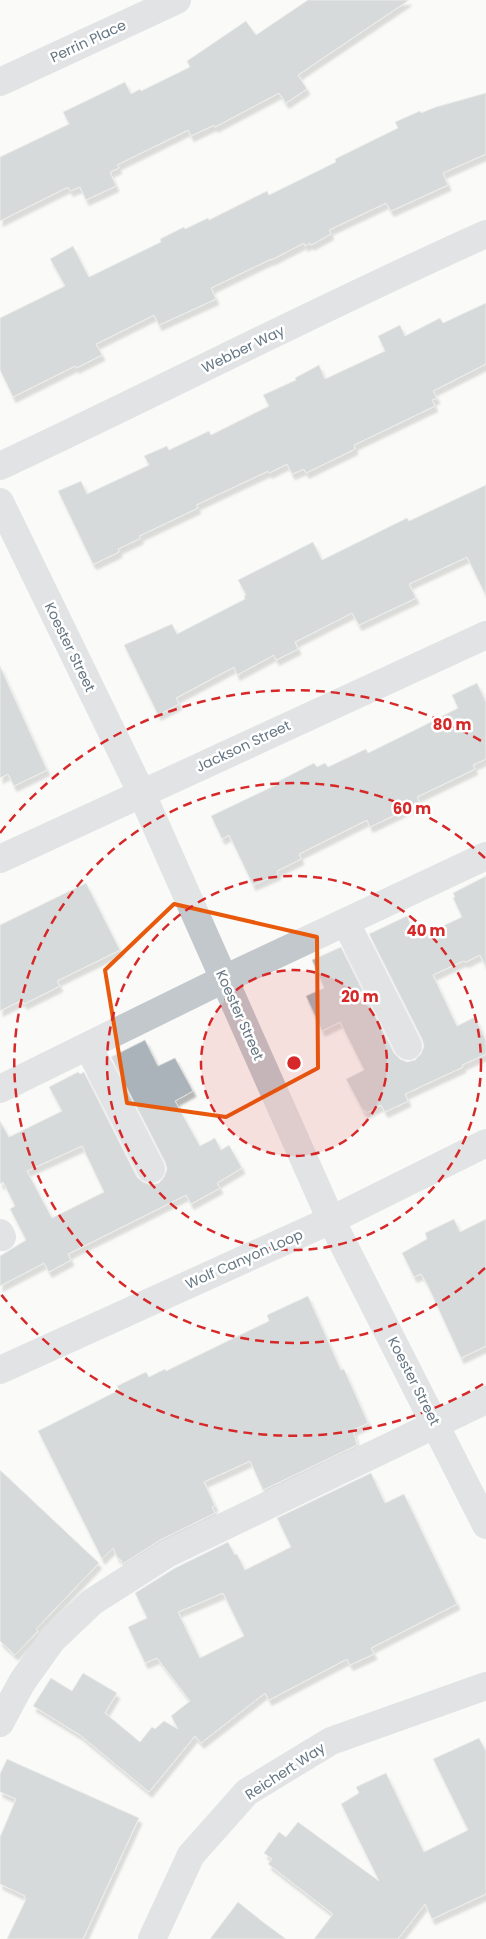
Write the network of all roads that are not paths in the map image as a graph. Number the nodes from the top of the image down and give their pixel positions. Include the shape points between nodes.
1 (177, 0) edge
2 (0, 82) edge
3 (486, 234) edge
4 (0, 466) edge
5 (0, 502) edge
6 (486, 635) edge
7 (141, 792) junction
8 (486, 856) edge
9 (0, 858) edge
10 (346, 923) junction
11 (224, 980) junction
12 (88, 1046) junction
13 (408, 1046) dead end
14 (0, 1089) edge
15 (486, 1143) edge
16 (151, 1169) dead end
17 (331, 1220) junction
18 (0, 1370) edge
19 (486, 1400) edge
20 (436, 1424) junction
21 (486, 1525) edge
22 (486, 1686) edge
23 (0, 1723) edge
24 (152, 1939) edge

1 - 2 street, Perrin Place
3 - 4 street, Webber Way
5 - 7 street, Koester Street
6 - 7 street, Jackson Street
7 - 9 street, Jackson Street
7 - 11 street, Koester Street
8 - 10 street
10 - 11 street
10 - 13 street
11 - 12 street
11 - 17 street, Koester Street
12 - 14 street
12 - 16 street
15 - 17 street, Wolf Canyon Loop
17 - 18 street, Wolf Canyon Loop
17 - 20 street, Koester Street
19 - 20 street
20 - 21 street, Koester Street
20 - 23 street via 167,1554 92,1602 52,1640 22,1682
22 - 24 street, Reichert Way via 331,1741 247,1792 191,1855

